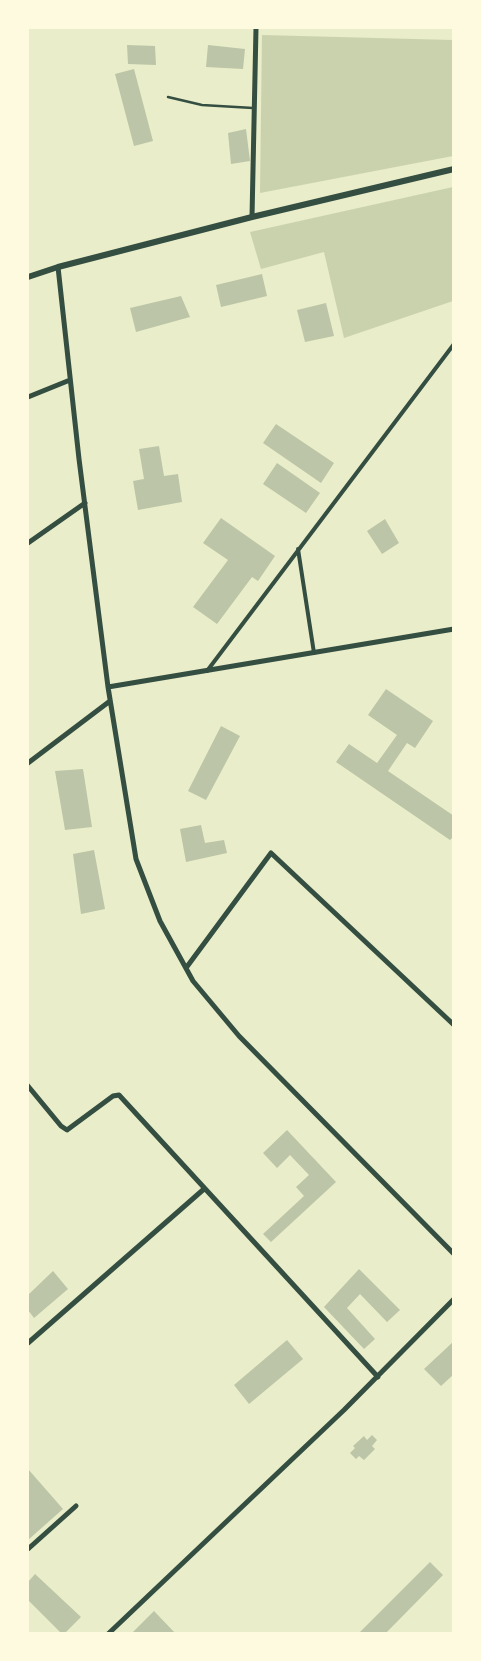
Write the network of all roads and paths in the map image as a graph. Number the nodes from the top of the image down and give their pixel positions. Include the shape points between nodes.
1 (256, 28) edge
2 (168, 97) dead end
3 (255, 108) junction
4 (454, 169) edge
5 (252, 217) junction
6 (58, 267) junction
7 (28, 276) edge
8 (454, 344) edge
9 (70, 380) junction
10 (28, 397) edge
11 (84, 503) junction
12 (28, 544) edge
13 (298, 549) junction
14 (454, 630) edge
15 (314, 653) junction
16 (207, 670) junction
17 (108, 687) junction
18 (110, 701) junction
19 (28, 763) edge
20 (186, 968) junction
21 (454, 1025) edge
22 (28, 1086) edge
23 (204, 1189) junction
24 (454, 1254) edge
25 (454, 1299) edge
26 (28, 1343) edge
27 (378, 1377) junction
28 (76, 1506) dead end
29 (28, 1549) edge
30 (108, 1634) edge

1 - 3 street
2 - 3 lane via 202,105
3 - 5 street
4 - 5 street
5 - 6 street
6 - 7 street
6 - 9 street
8 - 13 street
9 - 10 street
9 - 11 street
11 - 12 street
11 - 17 street
13 - 15 street
13 - 16 street
14 - 15 street
15 - 16 street
16 - 17 street
17 - 18 street
18 - 19 street
18 - 20 street via 136,860 160,921
20 - 21 street via 271,853
20 - 24 street via 238,1036
22 - 23 street via 67,1130 113,1096 119,1095
23 - 26 street
23 - 27 street
25 - 27 street
27 - 30 street
28 - 29 street

